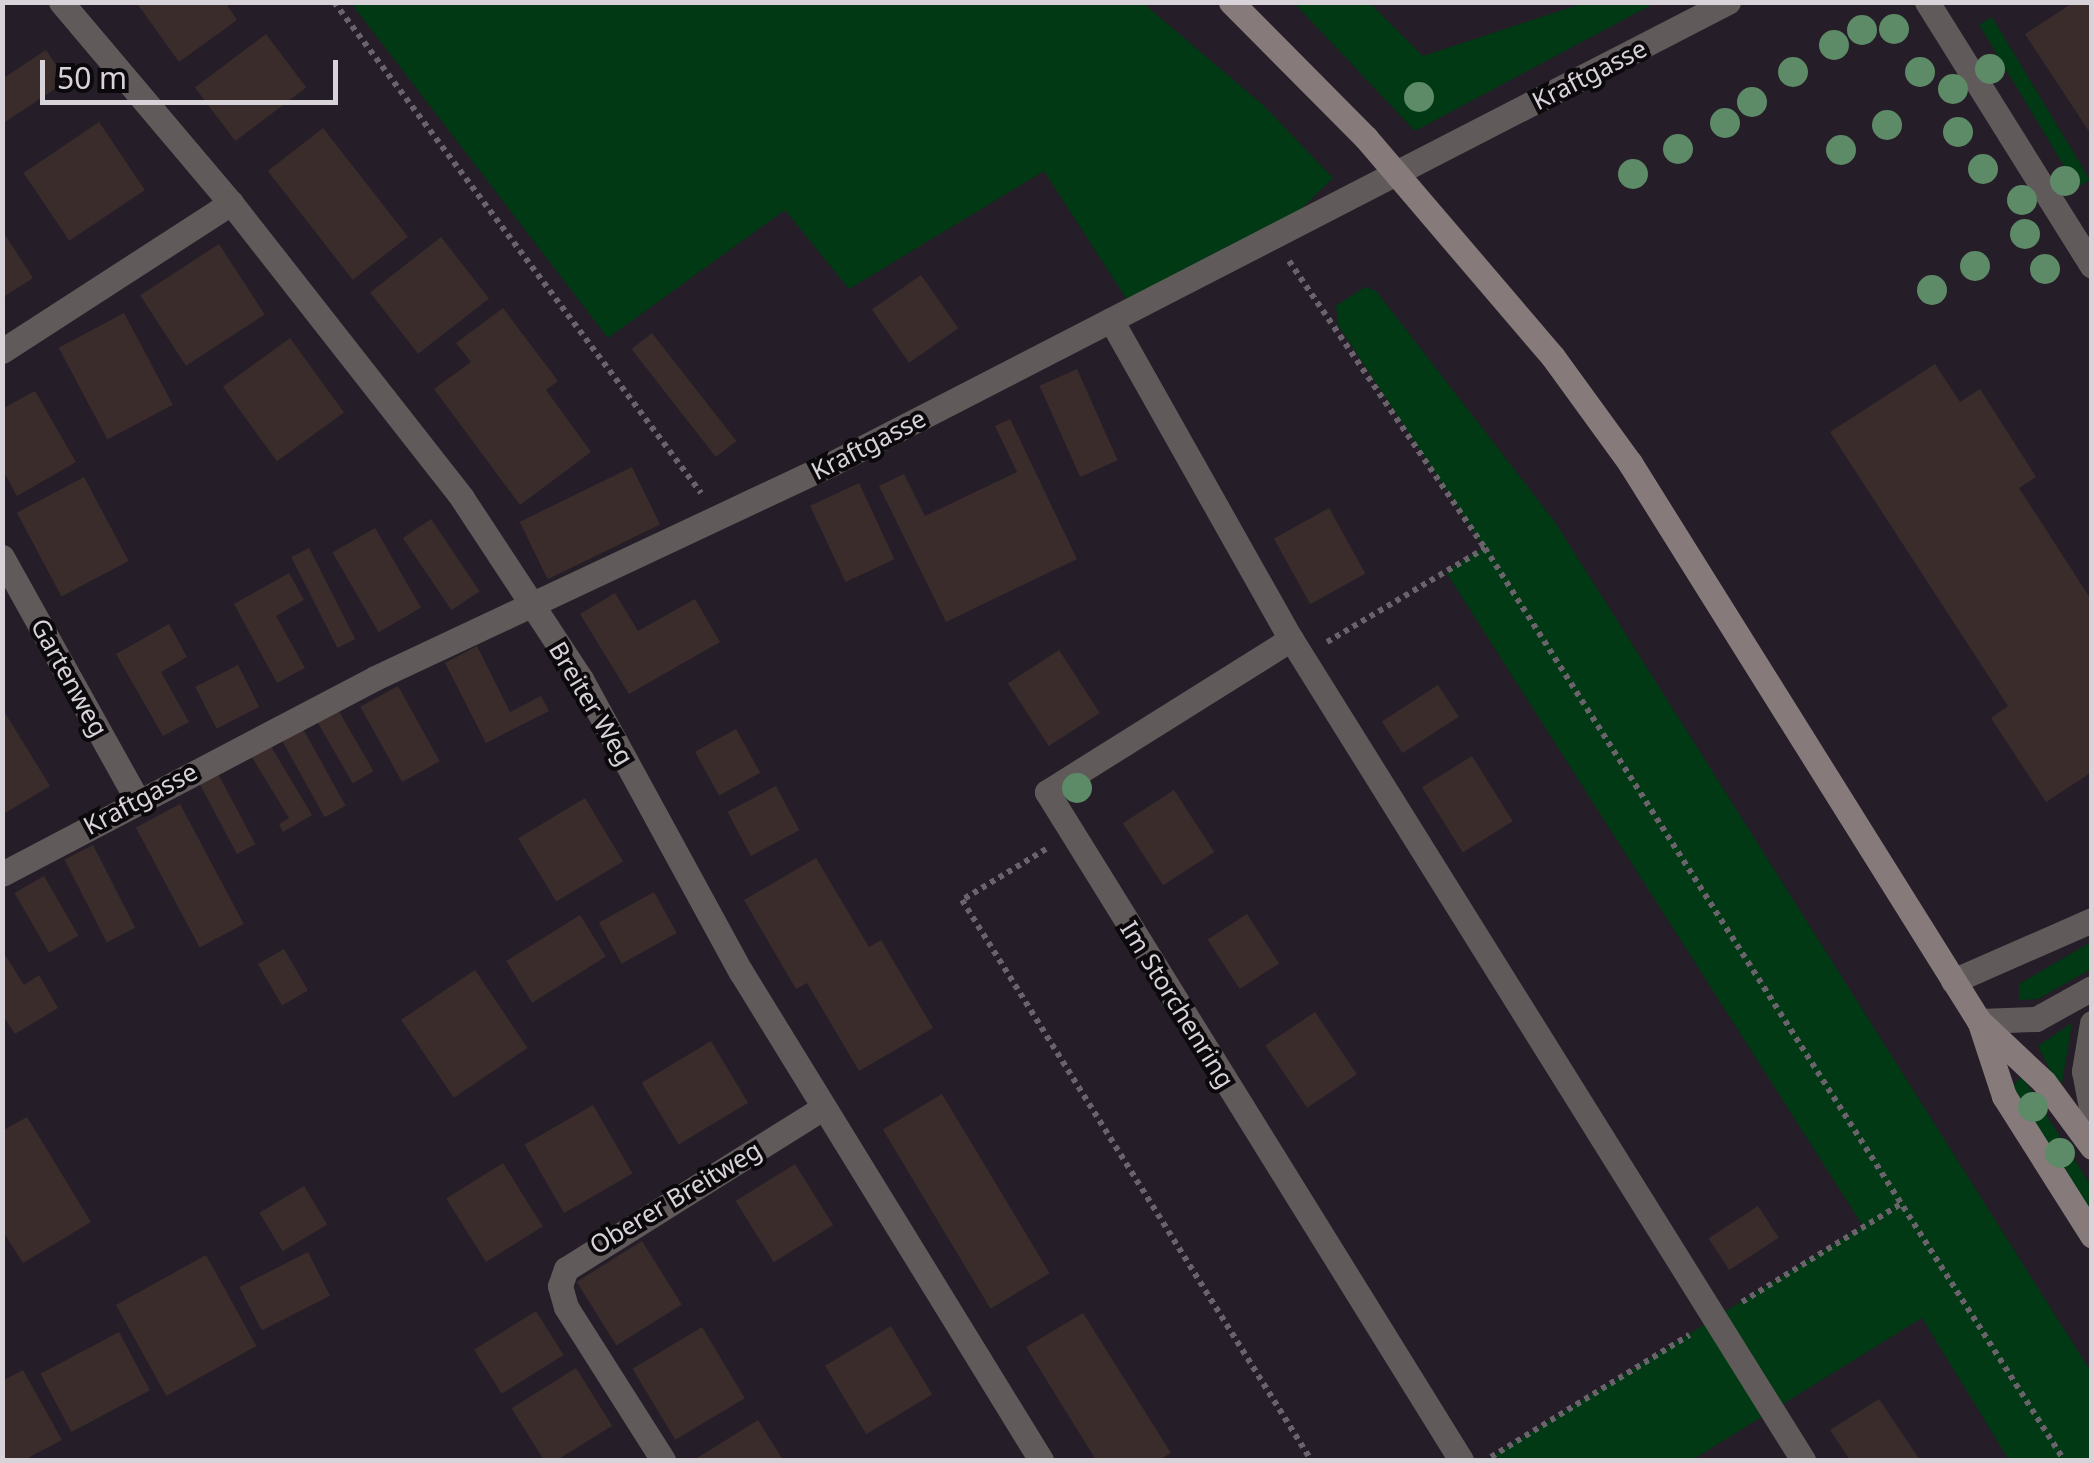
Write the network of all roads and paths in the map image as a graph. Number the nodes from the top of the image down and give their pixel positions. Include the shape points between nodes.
1 (61, 2) edge
2 (334, 2) edge
3 (1230, 2) edge
4 (1728, 2) edge
5 (1927, 2) edge
6 (231, 202) junction
7 (1271, 238) junction
8 (2092, 266) edge
9 (1111, 320) junction
10 (2, 350) edge
11 (718, 518) junction
12 (1485, 548) junction
13 (2, 557) edge
14 (526, 604) junction
15 (1296, 648) junction
16 (136, 798) junction
17 (1072, 833) junction
18 (2, 874) edge
19 (2092, 920) edge
20 (1953, 982) junction
21 (2092, 988) edge
22 (1979, 1021) junction
23 (2092, 1023) edge
24 (823, 1108) junction
25 (2092, 1113) edge
26 (2092, 1147) edge
27 (2092, 1235) edge
28 (662, 1460) edge
29 (1041, 1460) edge
30 (1311, 1460) edge
31 (1461, 1460) edge
32 (1803, 1460) edge
33 (2064, 1460) edge

1 - 6 street, Breiter Weg
2 - 11 path
3 - 20 main road via 1392,168 1594,414
4 - 7 street, Kraftgasse
5 - 8 street
6 - 10 street
6 - 14 street, Breiter Weg via 444,472
7 - 9 street, Kraftgasse
7 - 12 path
9 - 11 street, Kraftgasse
9 - 15 street
11 - 14 street, Kraftgasse
12 - 15 path
12 - 33 path
13 - 16 street, Gartenweg
14 - 16 street, Kraftgasse
14 - 24 street, Breiter Weg via 600,709
15 - 17 street, Im Storchenring via 1047,792
15 - 32 street
16 - 18 street, Kraftgasse
17 - 30 path via 962,900
17 - 31 street, Im Storchenring
19 - 20 street
20 - 22 main road
21 - 22 street via 2036,1018
22 - 26 main road via 2044,1082
22 - 27 main road via 2004,1096
23 - 25 street via 2084,1071
24 - 28 street, Oberer Breitweg via 566,1269 560,1286 566,1308
24 - 29 street, Breiter Weg

